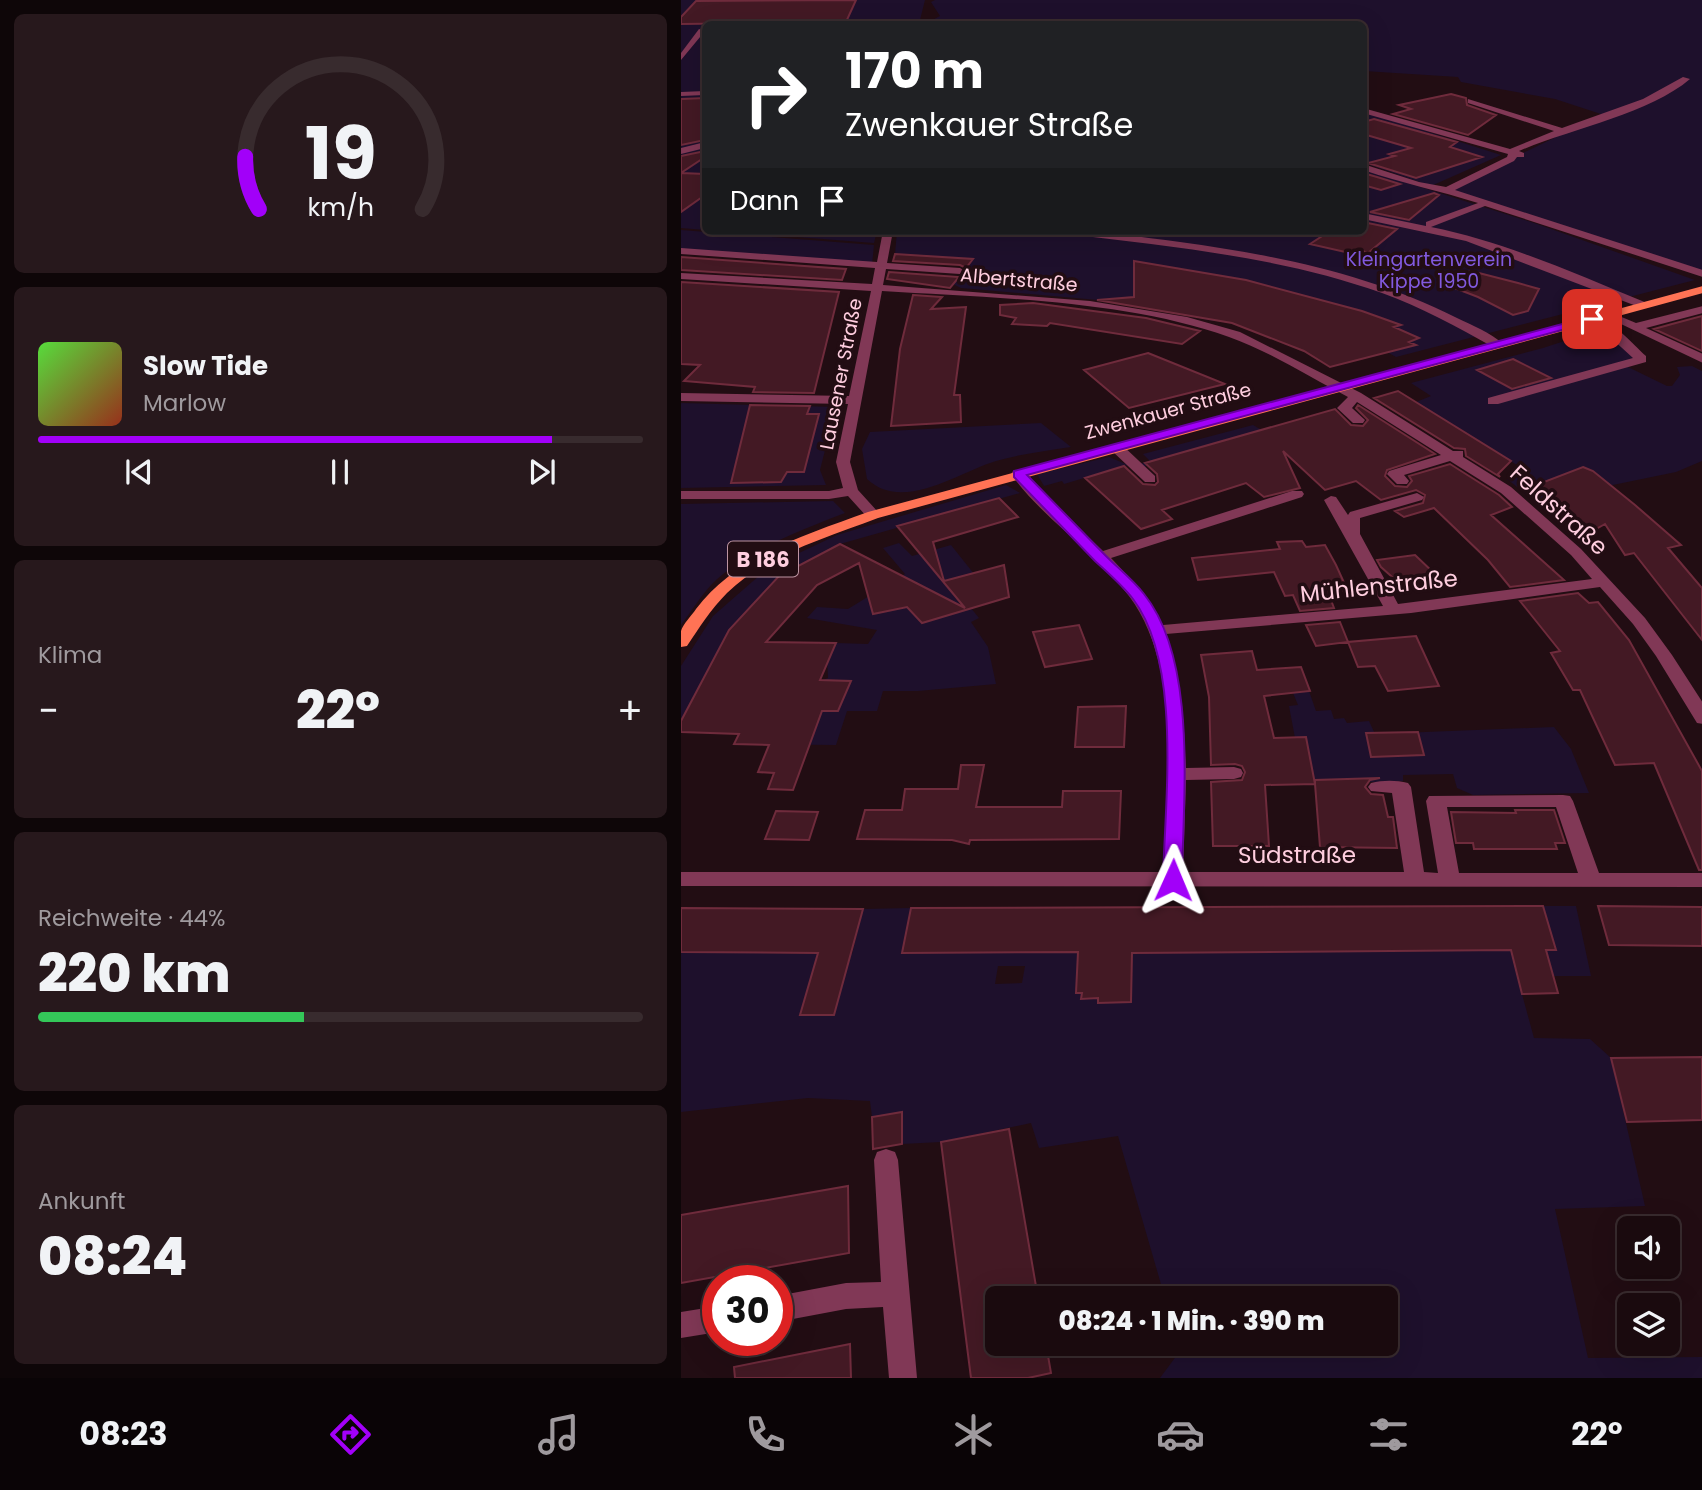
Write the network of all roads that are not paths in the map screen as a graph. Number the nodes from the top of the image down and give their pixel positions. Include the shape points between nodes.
1 (691, 31) dead end
2 (702, 31) edge
3 (702, 33) edge
4 (681, 58) edge
5 (1686, 79) dead end
6 (702, 93) edge
7 (681, 94) edge
8 (1471, 101) dead end
9 (1367, 111) edge
10 (1456, 125) dead end
11 (1560, 130) junction
12 (1434, 131) junction
13 (702, 146) edge
14 (681, 151) edge
15 (1518, 154) junction
16 (1367, 168) edge
17 (1447, 190) junction
18 (1480, 206) dead end
19 (1367, 217) edge
20 (1401, 223) junction
21 (1430, 224) junction
22 (1454, 234) junction
23 (887, 235) edge
24 (1099, 235) edge
25 (681, 251) edge
26 (882, 265) junction
27 (960, 271) dead end
28 (1702, 274) edge
29 (681, 276) edge
30 (878, 287) junction
31 (1700, 290) edge
32 (978, 294) junction
33 (1642, 305) junction
34 (970, 307) dead end
35 (1702, 309) edge
36 (1608, 315) junction
37 (1592, 319) junction
38 (1636, 327) junction
39 (1702, 343) edge
40 (1497, 344) junction
41 (1681, 349) junction
42 (1702, 359) edge
43 (1338, 387) junction
44 (1356, 396) junction
45 (681, 397) edge
46 (856, 400) junction
47 (1493, 401) dead end
48 (1358, 420) dead end
49 (1116, 447) junction
50 (1459, 454) junction
51 (1018, 474) junction
52 (1150, 479) dead end
53 (1402, 481) dead end
54 (851, 491) junction
55 (1298, 494) dead end
56 (681, 495) edge
57 (1417, 497) dead end
58 (1331, 500) dead end
59 (873, 516) junction
60 (1352, 534) junction
61 (1099, 556) junction
62 (1604, 582) junction
63 (1393, 609) junction
64 (1158, 630) junction
65 (681, 642) edge
66 (1702, 719) edge
67 (1175, 774) junction
68 (1234, 774) dead end
69 (1378, 788) dead end
70 (681, 879) edge
71 (1173, 880) junction
72 (1415, 880) junction
73 (1450, 880) junction
74 (1591, 880) junction
75 (1702, 880) edge
76 (886, 1160) dead end
77 (895, 1294) junction
78 (793, 1305) edge
79 (702, 1322) edge
80 (681, 1325) edge
81 (903, 1378) edge

1 - 2 street
3 - 4 street
5 - 11 street via 1629,106
6 - 7 street
8 - 11 street
9 - 12 street
10 - 12 street
11 - 15 street via 1515,149
12 - 15 street
13 - 14 street
15 - 17 street
16 - 17 street
17 - 28 street
18 - 21 street
19 - 20 street
20 - 21 street via 1416,218
20 - 22 street
21 - 22 street
22 - 33 street
23 - 26 street, Lausener Straße
24 - 40 street via 1215,250 1336,276 1430,309
25 - 26 street
26 - 27 street
26 - 30 street, Lausener Straße
29 - 30 street, Albertstraße
30 - 32 street, Albertstraße
30 - 46 street, Lausener Straße
31 - 33 main road, Zwenkauer Straße / B 186
32 - 34 street
32 - 43 street, Albertstraße via 1124,308 1201,323 1253,343
33 - 36 main road, Zwenkauer Straße / B 186
35 - 38 street
36 - 37 main road, Zwenkauer Straße / B 186
36 - 38 street
37 - 40 main road, Zwenkauer Straße / B 186
37 - 47 street via 1642,359
38 - 41 street
39 - 41 street
40 - 43 main road, Zwenkauer Straße / B 186
41 - 42 street
43 - 44 street, Feldstraße
43 - 49 main road, Zwenkauer Straße / B 186
44 - 48 street via 1344,408
44 - 50 street, Feldstraße
45 - 46 street
46 - 54 street, Lausener Straße via 843,461
49 - 51 main road, Zwenkauer Straße / B 186
49 - 52 street
50 - 53 street via 1394,474
50 - 62 street, Feldstraße via 1528,508
51 - 59 main road, Zwenkauer Straße / B 186
51 - 61 street via 1048,498
54 - 56 street
54 - 59 street, Lausener Straße
55 - 61 street
57 - 60 street via 1355,515
58 - 60 street
59 - 65 main road, Zwenkauer Straße / B 186 via 764,559 728,584
60 - 63 street
61 - 64 street via 1139,597
62 - 63 street, Mühlenstraße
62 - 66 street, Feldstraße via 1664,655
63 - 64 street, Mühlenstraße
64 - 67 street via 1171,671
67 - 68 street
67 - 71 street
69 - 72 street via 1401,787
70 - 71 street, Südstraße
71 - 72 street, Südstraße
72 - 73 street, Südstraße
73 - 74 street, Südstraße
73 - 74 street via 1436,801 1563,801
74 - 75 street, Südstraße
76 - 77 street
77 - 78 street
77 - 81 street
79 - 80 street

